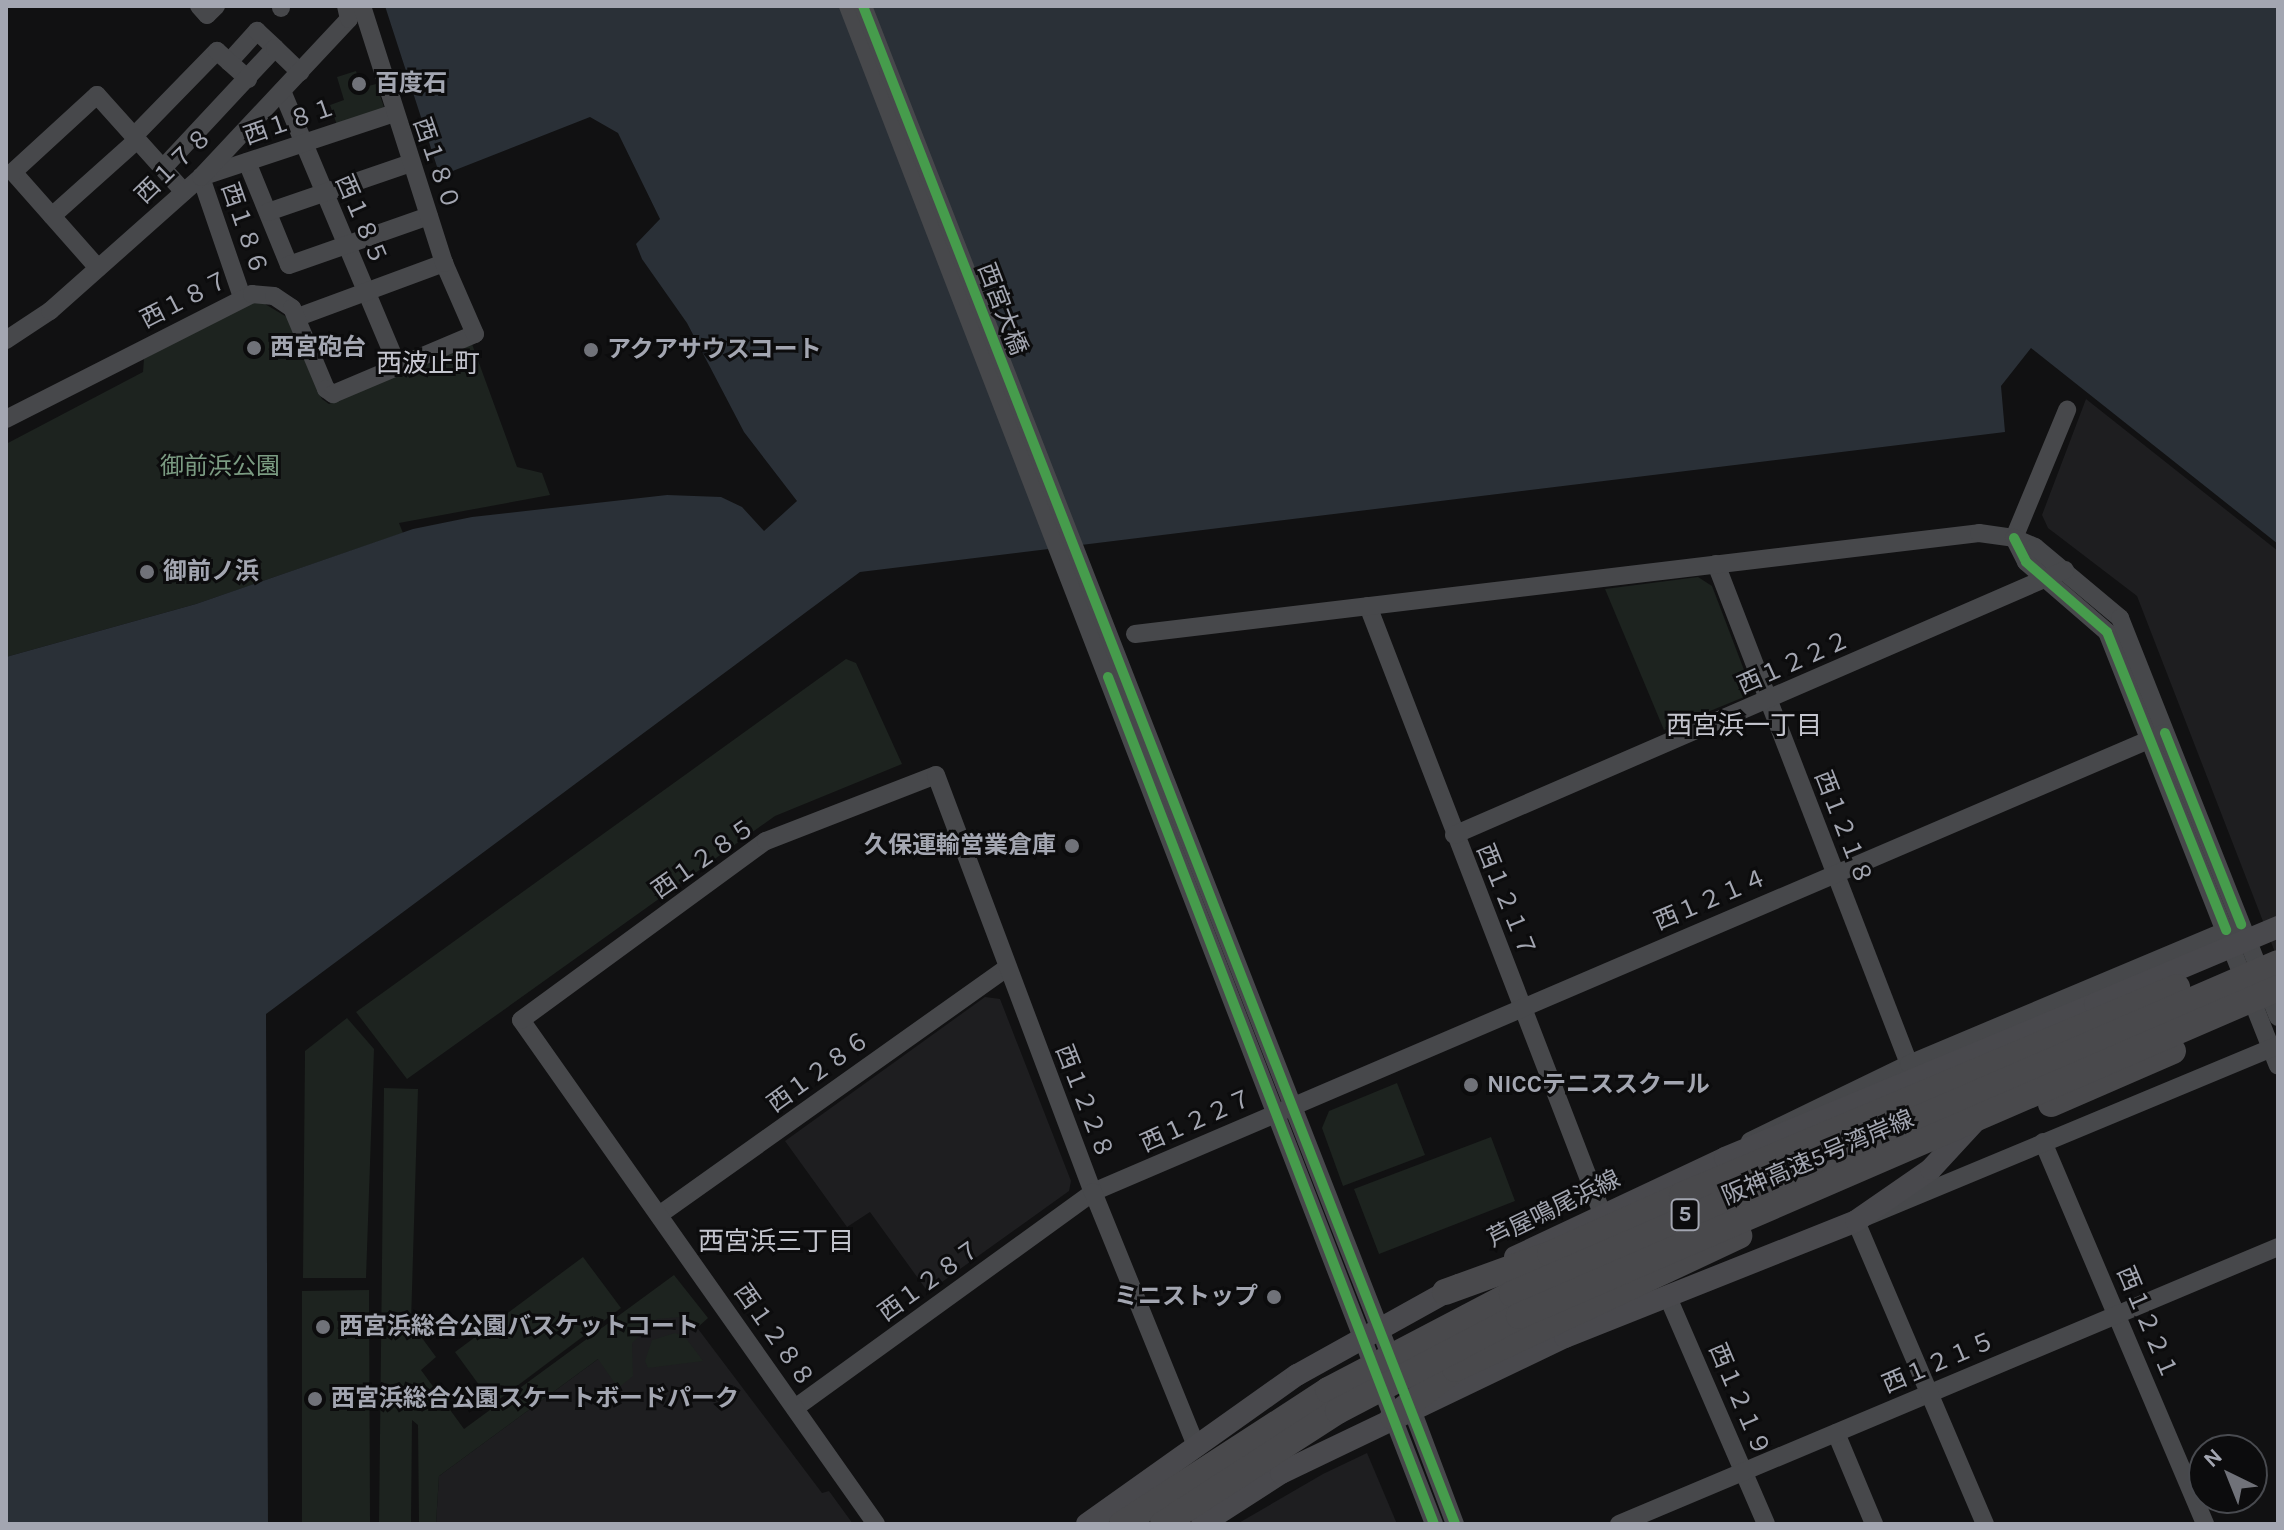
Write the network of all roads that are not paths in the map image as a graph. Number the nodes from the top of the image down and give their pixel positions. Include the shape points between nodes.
1 (199, 6) edge
2 (216, 6) edge
3 (848, 6) edge
4 (863, 6) edge
5 (352, 10) edge
6 (275, 48) junction
7 (229, 62) junction
8 (300, 72) junction
9 (248, 79) junction
10 (282, 91) junction
11 (394, 113) junction
12 (136, 138) junction
13 (303, 142) junction
14 (247, 162) junction
15 (411, 163) junction
16 (163, 168) junction
17 (201, 177) junction
18 (184, 192) junction
19 (323, 194) junction
20 (268, 212) junction
21 (52, 216) junction
22 (429, 216) junction
23 (345, 245) junction
24 (444, 263) junction
25 (98, 268) junction
26 (365, 291) junction
27 (242, 297) junction
28 (298, 317) junction
29 (6, 340) edge
30 (398, 367) junction
31 (2067, 410) dead end
32 (7, 417) edge
33 (2014, 538) junction
34 (1716, 564) junction
35 (2065, 570) junction
36 (2045, 579) junction
37 (1368, 606) junction
38 (1097, 630) junction
39 (1135, 634) dead end
40 (1768, 701) junction
41 (2158, 736) junction
42 (936, 775) joint
43 (1454, 835) junction
44 (1836, 873) junction
45 (2234, 927) junction
46 (2278, 927) edge
47 (2278, 947) edge
48 (2278, 963) edge
49 (1006, 968) junction
50 (2278, 988) edge
51 (2278, 1002) edge
52 (1521, 1006) junction
53 (2087, 1007) junction
54 (2278, 1017) edge
55 (521, 1020) joint
56 (2276, 1053) edge
57 (1909, 1064) junction
58 (1294, 1104) junction
59 (1276, 1112) junction
60 (2043, 1142) junction
61 (1725, 1158) junction
62 (1093, 1192) junction
63 (1602, 1213) junction
64 (659, 1215) junction
65 (1856, 1221) junction
66 (2278, 1247) edge
67 (1445, 1292) junction
68 (1667, 1295) junction
69 (2117, 1314) junction
70 (1370, 1332) junction
71 (1931, 1392) junction
72 (795, 1408) junction
73 (1404, 1408) junction
74 (1836, 1433) junction
75 (1195, 1443) junction
76 (1744, 1473) junction
77 (876, 1524) edge
78 (1087, 1524) edge
79 (1122, 1524) edge
80 (1163, 1524) edge
81 (1202, 1524) edge
82 (1434, 1524) edge
83 (1455, 1524) edge
84 (1619, 1524) edge
85 (1766, 1524) edge
86 (1874, 1524) edge
87 (1985, 1524) edge
88 (2205, 1524) edge

1 - 2 street via 207,15
3 - 38 street, 西宮大橋
4 - 38 street, 西宮大橋
5 - 8 street, 西１７８
5 - 11 street, 西１８０
6 - 7 street via 257,31
6 - 8 street
6 - 9 street
7 - 9 street
7 - 12 street via 217,51
8 - 10 street, 西１７８
9 - 16 street
10 - 13 street, 西１８５
10 - 17 street, 西１７８
11 - 13 street, 西１８１
11 - 15 street, 西１８０
12 - 16 street
12 - 21 street
12 - 21 street via 97,95 13,172
13 - 14 street, 西１８１
13 - 19 street, 西１８５
14 - 17 street, 西１８１
14 - 20 street
15 - 19 street
15 - 22 street, 西１８０
16 - 18 street
17 - 18 street, 西１７８
17 - 27 street, 西１８６
18 - 25 street, 西１７８
19 - 20 street
19 - 23 street, 西１８５
20 - 23 street via 289,265
21 - 25 street
22 - 23 street
22 - 24 street, 西１８０
23 - 26 street, 西１８５
24 - 26 street
24 - 30 street, 西１８０ via 475,334
25 - 29 street, 西１７８
26 - 28 street
26 - 30 street, 西１８５
27 - 28 street, 西１８７ via 274,296
27 - 32 street, 西１８７
28 - 30 street via 329,393
31 - 33 street
33 - 34 street via 1979,533
33 - 35 street
33 - 36 street via 2026,562
34 - 37 street
34 - 40 street, 西１２１８
35 - 36 street, 西１２２２
35 - 41 street via 2120,618
36 - 40 street, 西１２２２
36 - 41 street via 2107,632
37 - 39 street
37 - 43 street, 西１２１７
38 - 58 street
38 - 59 street
40 - 43 street, 西１２２２
40 - 44 street, 西１２１８
41 - 44 street, 西１２１４
41 - 45 street
42 - 49 street, 西１２２８
42 - 55 street, 西１２８５ via 766,841
43 - 52 street, 西１２１７
44 - 52 street, 西１２１４
44 - 57 street, 西１２１８
45 - 54 street
45 - 56 street
45 - 57 street
46 - 53 main road, 芦屋鳴尾浜線, bridge
47 - 67 highway, 5, bridge via 1550,1254
48 - 79 highway, 阪神高速5号湾岸線 / 5, bridge via 1512,1294 1328,1390
49 - 62 street, 西１２２８
49 - 64 street, 西１２８６
50 - 80 highway, 阪神高速5号湾岸線 / 5, bridge via 1519,1316 1338,1411
51 - 73 highway, 5, bridge via 1510,1341 1455,1369
52 - 58 street, 西１２１４
52 - 63 street, 西１２１７
53 - 61 main road, 芦屋鳴尾浜線
53 - 65 main road, 芦屋鳴尾浜線 via 1931,1169
55 - 64 street, 西１２８８
56 - 60 street
57 - 61 street via 1768,1128
58 - 59 street, 西１２１４
58 - 70 street
59 - 62 street, 西１２２７
59 - 70 street
60 - 65 street
60 - 69 street, 西１２２１
61 - 63 main road, 芦屋鳴尾浜線
62 - 72 street, 西１２８７
62 - 75 street, 西１２２８
63 - 67 main road, 芦屋鳴尾浜線
64 - 72 street, 西１２８８
65 - 68 main road, 芦屋鳴尾浜線
65 - 71 street
66 - 69 street, 西１２１５
67 - 70 main road, 芦屋鳴尾浜線
68 - 73 main road, 芦屋鳴尾浜線
68 - 76 street, 西１２１９
69 - 71 street, 西１２１５
69 - 88 street, 西１２２１
70 - 73 street
70 - 75 main road, 芦屋鳴尾浜線
71 - 74 street, 西１２１５
71 - 87 street
72 - 77 street, 西１２８８
73 - 81 main road, 芦屋鳴尾浜線 via 1281,1473
73 - 82 street
73 - 83 street
74 - 76 street, 西１２１５
74 - 86 street
75 - 78 main road, 芦屋鳴尾浜線
76 - 84 street, 西１２１５
76 - 85 street, 西１２１９

